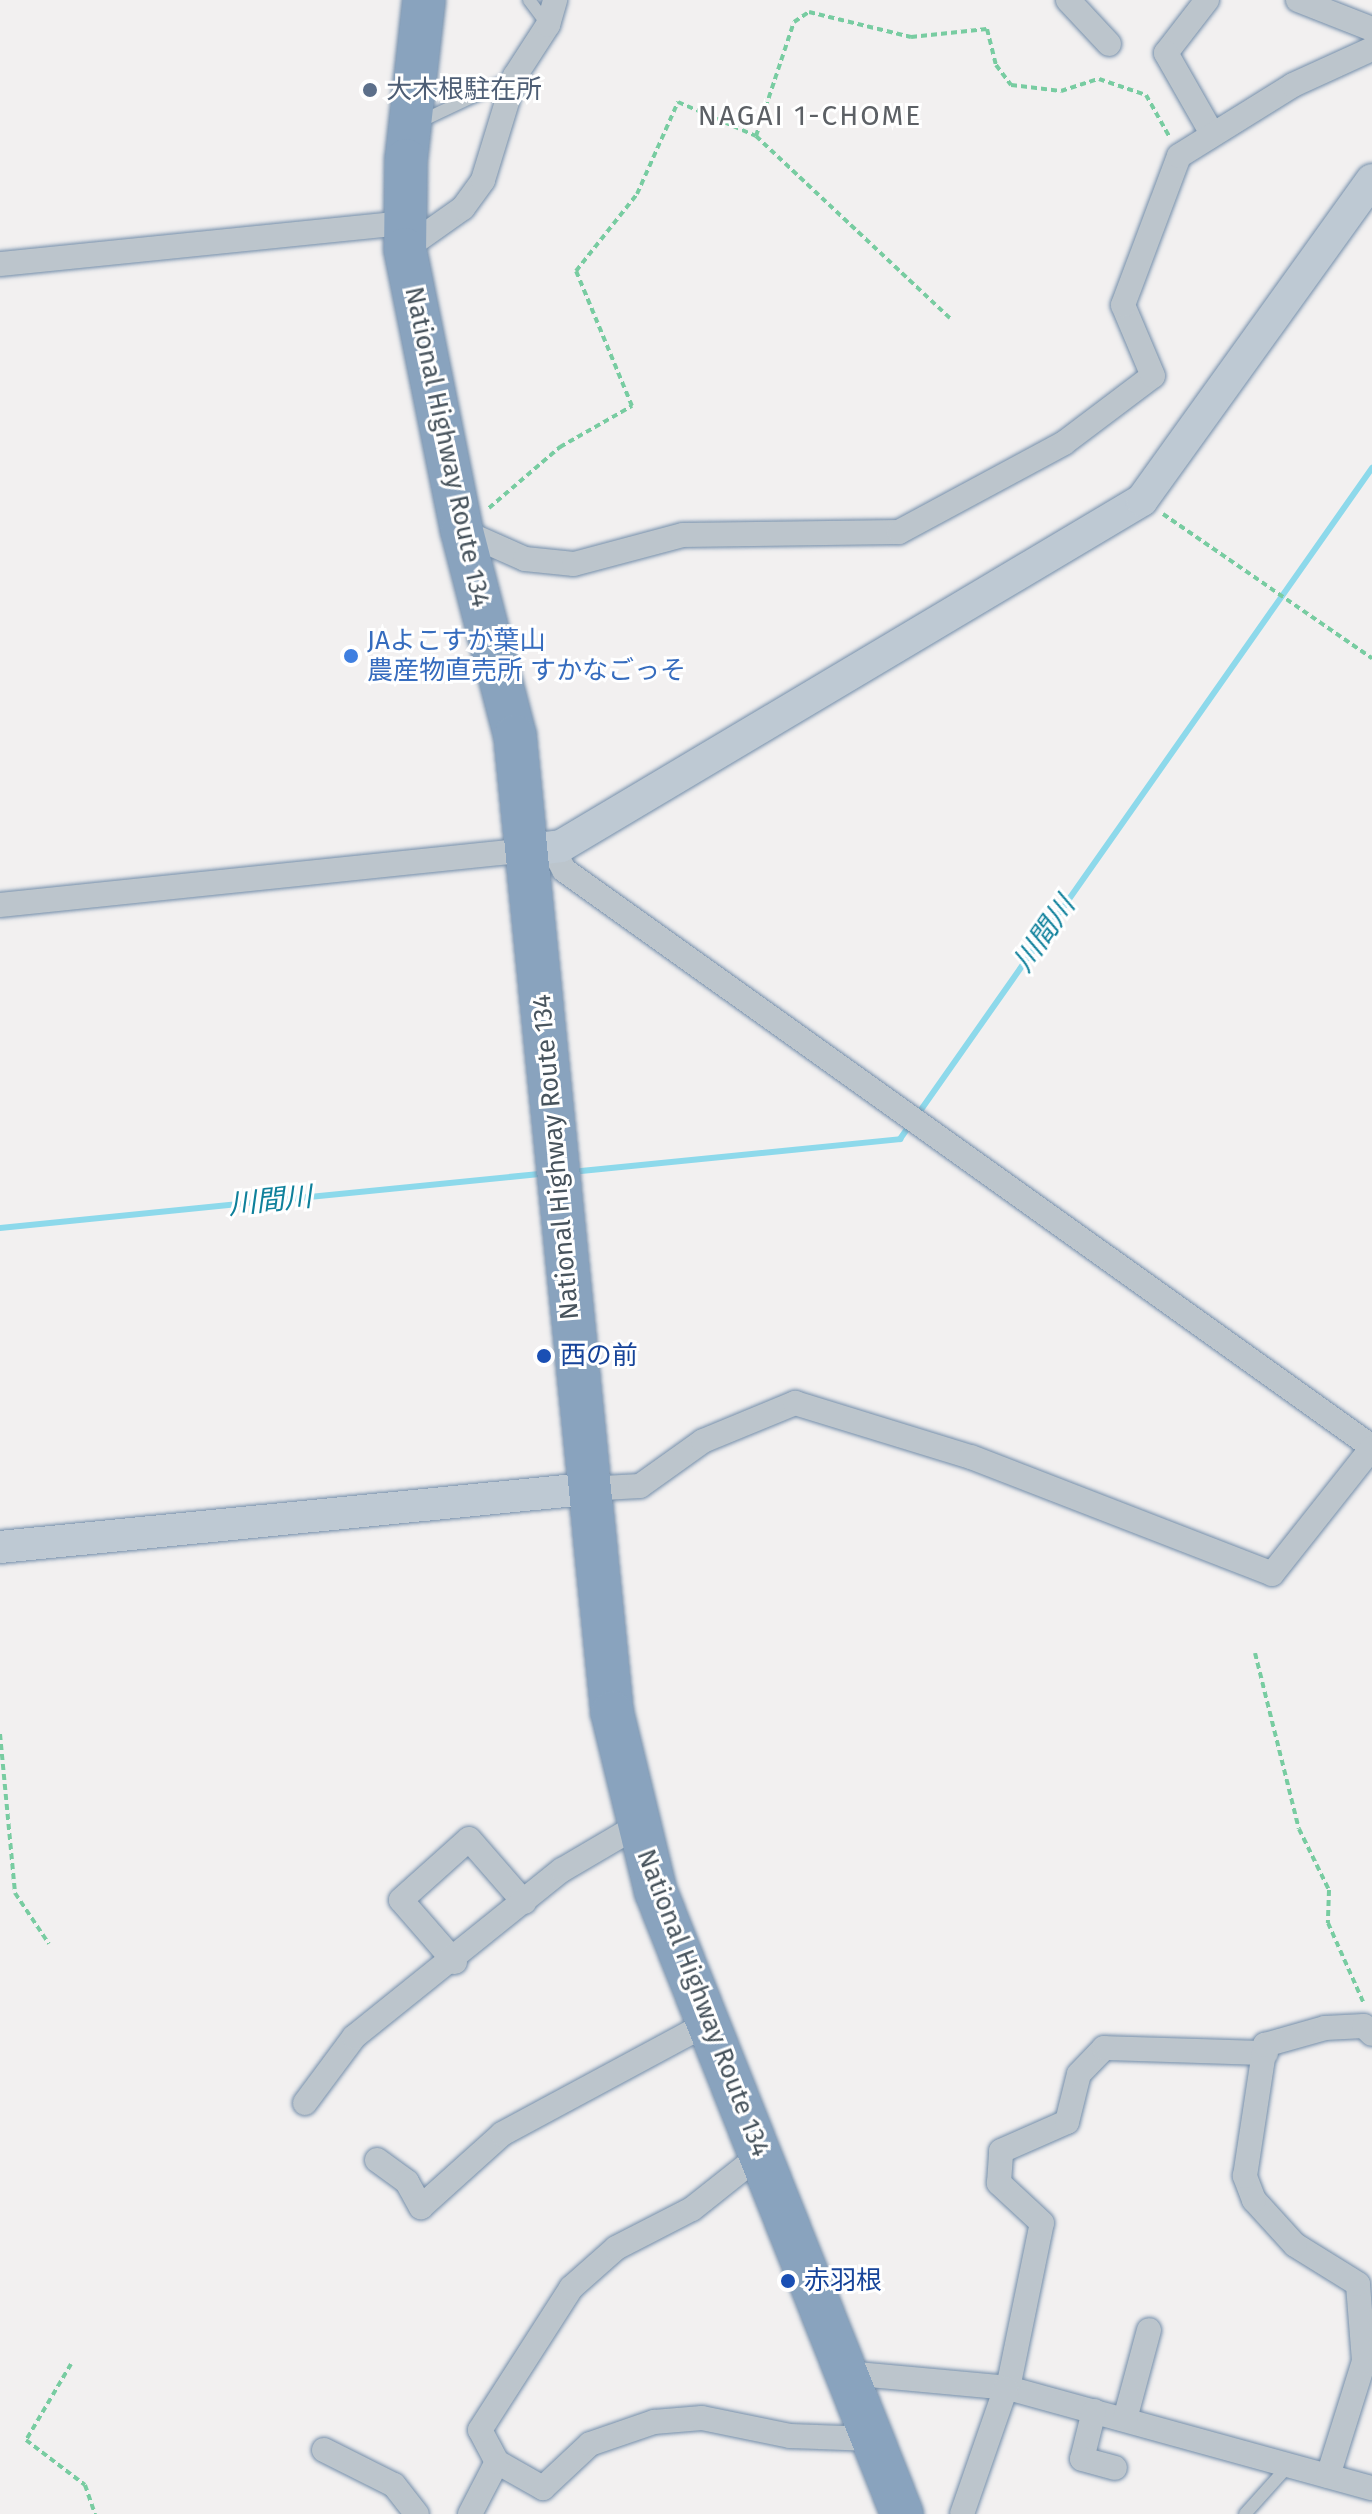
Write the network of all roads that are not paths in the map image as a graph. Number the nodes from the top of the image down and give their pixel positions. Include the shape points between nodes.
1 (424, 0) edge
2 (529, 0) edge
3 (555, 0) edge
4 (1068, 0) edge
5 (1207, 0) edge
6 (1298, 0) edge
7 (548, 25) junction
8 (1372, 29) edge
9 (1109, 44) dead end
10 (1372, 49) edge
11 (515, 76) junction
12 (409, 127) junction
13 (1211, 132) junction
14 (1372, 180) edge
15 (405, 236) junction
16 (0, 264) edge
17 (462, 531) junction
18 (540, 849) junction
19 (0, 905) edge
20 (1372, 1447) edge
21 (585, 1489) junction
22 (0, 1547) edge
23 (637, 1826) junction
24 (524, 1902) junction
25 (455, 1962) junction
26 (708, 2023) junction
27 (1368, 2030) edge
28 (1266, 2053) junction
29 (305, 2103) dead end
30 (760, 2155) junction
31 (377, 2160) dead end
32 (1149, 2330) dead end
33 (847, 2373) junction
34 (1007, 2388) junction
35 (1094, 2411) junction
36 (1125, 2419) junction
37 (873, 2439) junction
38 (324, 2450) dead end
39 (497, 2462) junction
40 (1288, 2466) junction
41 (1115, 2468) dead end
42 (1328, 2476) junction
43 (1372, 2488) edge
44 (893, 2507) edge
45 (466, 2513) edge
46 (417, 2514) edge
47 (962, 2514) edge
48 (1245, 2514) edge

1 - 12 highway, National Highway Route 134
2 - 7 lane
3 - 7 street
4 - 9 street
5 - 13 street via 1166,53
6 - 8 street
7 - 11 street
10 - 13 street
11 - 12 lane
11 - 15 street via 483,180 463,208
12 - 15 highway, National Highway Route 134
13 - 17 street via 1179,156 1123,305 1153,376 1064,443 899,532 683,535 574,564 525,559
14 - 18 street via 1142,500
15 - 16 street
15 - 17 highway, National Highway Route 134
17 - 18 highway, National Highway Route 134
18 - 19 street
18 - 20 street
18 - 21 highway, National Highway Route 134
20 - 21 street via 1272,1574 971,1457 795,1403 703,1441 640,1486
21 - 22 street
21 - 23 highway, National Highway Route 134 via 612,1712
23 - 24 street
23 - 26 highway, National Highway Route 134
24 - 25 street
24 - 25 street via 469,1839 401,1900
25 - 29 street via 354,2037
26 - 30 highway, National Highway Route 134
26 - 31 street via 499,2136 421,2207 407,2182
27 - 28 street via 1288,2034 1265,2045
28 - 34 street via 1104,2048 1079,2074 1067,2122 1001,2151 999,2183 1042,2223
28 - 42 street via 1247,2189 1295,2245 1358,2284 1364,2361
30 - 33 highway, National Highway Route 134
30 - 39 street via 692,2209 616,2248 571,2288 480,2430
32 - 36 street
33 - 34 street
33 - 37 highway, National Highway Route 134
34 - 35 street
34 - 47 street
35 - 36 street
35 - 41 street via 1082,2459
36 - 40 street
37 - 39 street via 790,2436 702,2418 654,2422 590,2444 543,2488
37 - 44 highway, National Highway Route 134
38 - 46 street via 394,2485
39 - 45 street
40 - 42 street
40 - 48 lane
42 - 43 street

